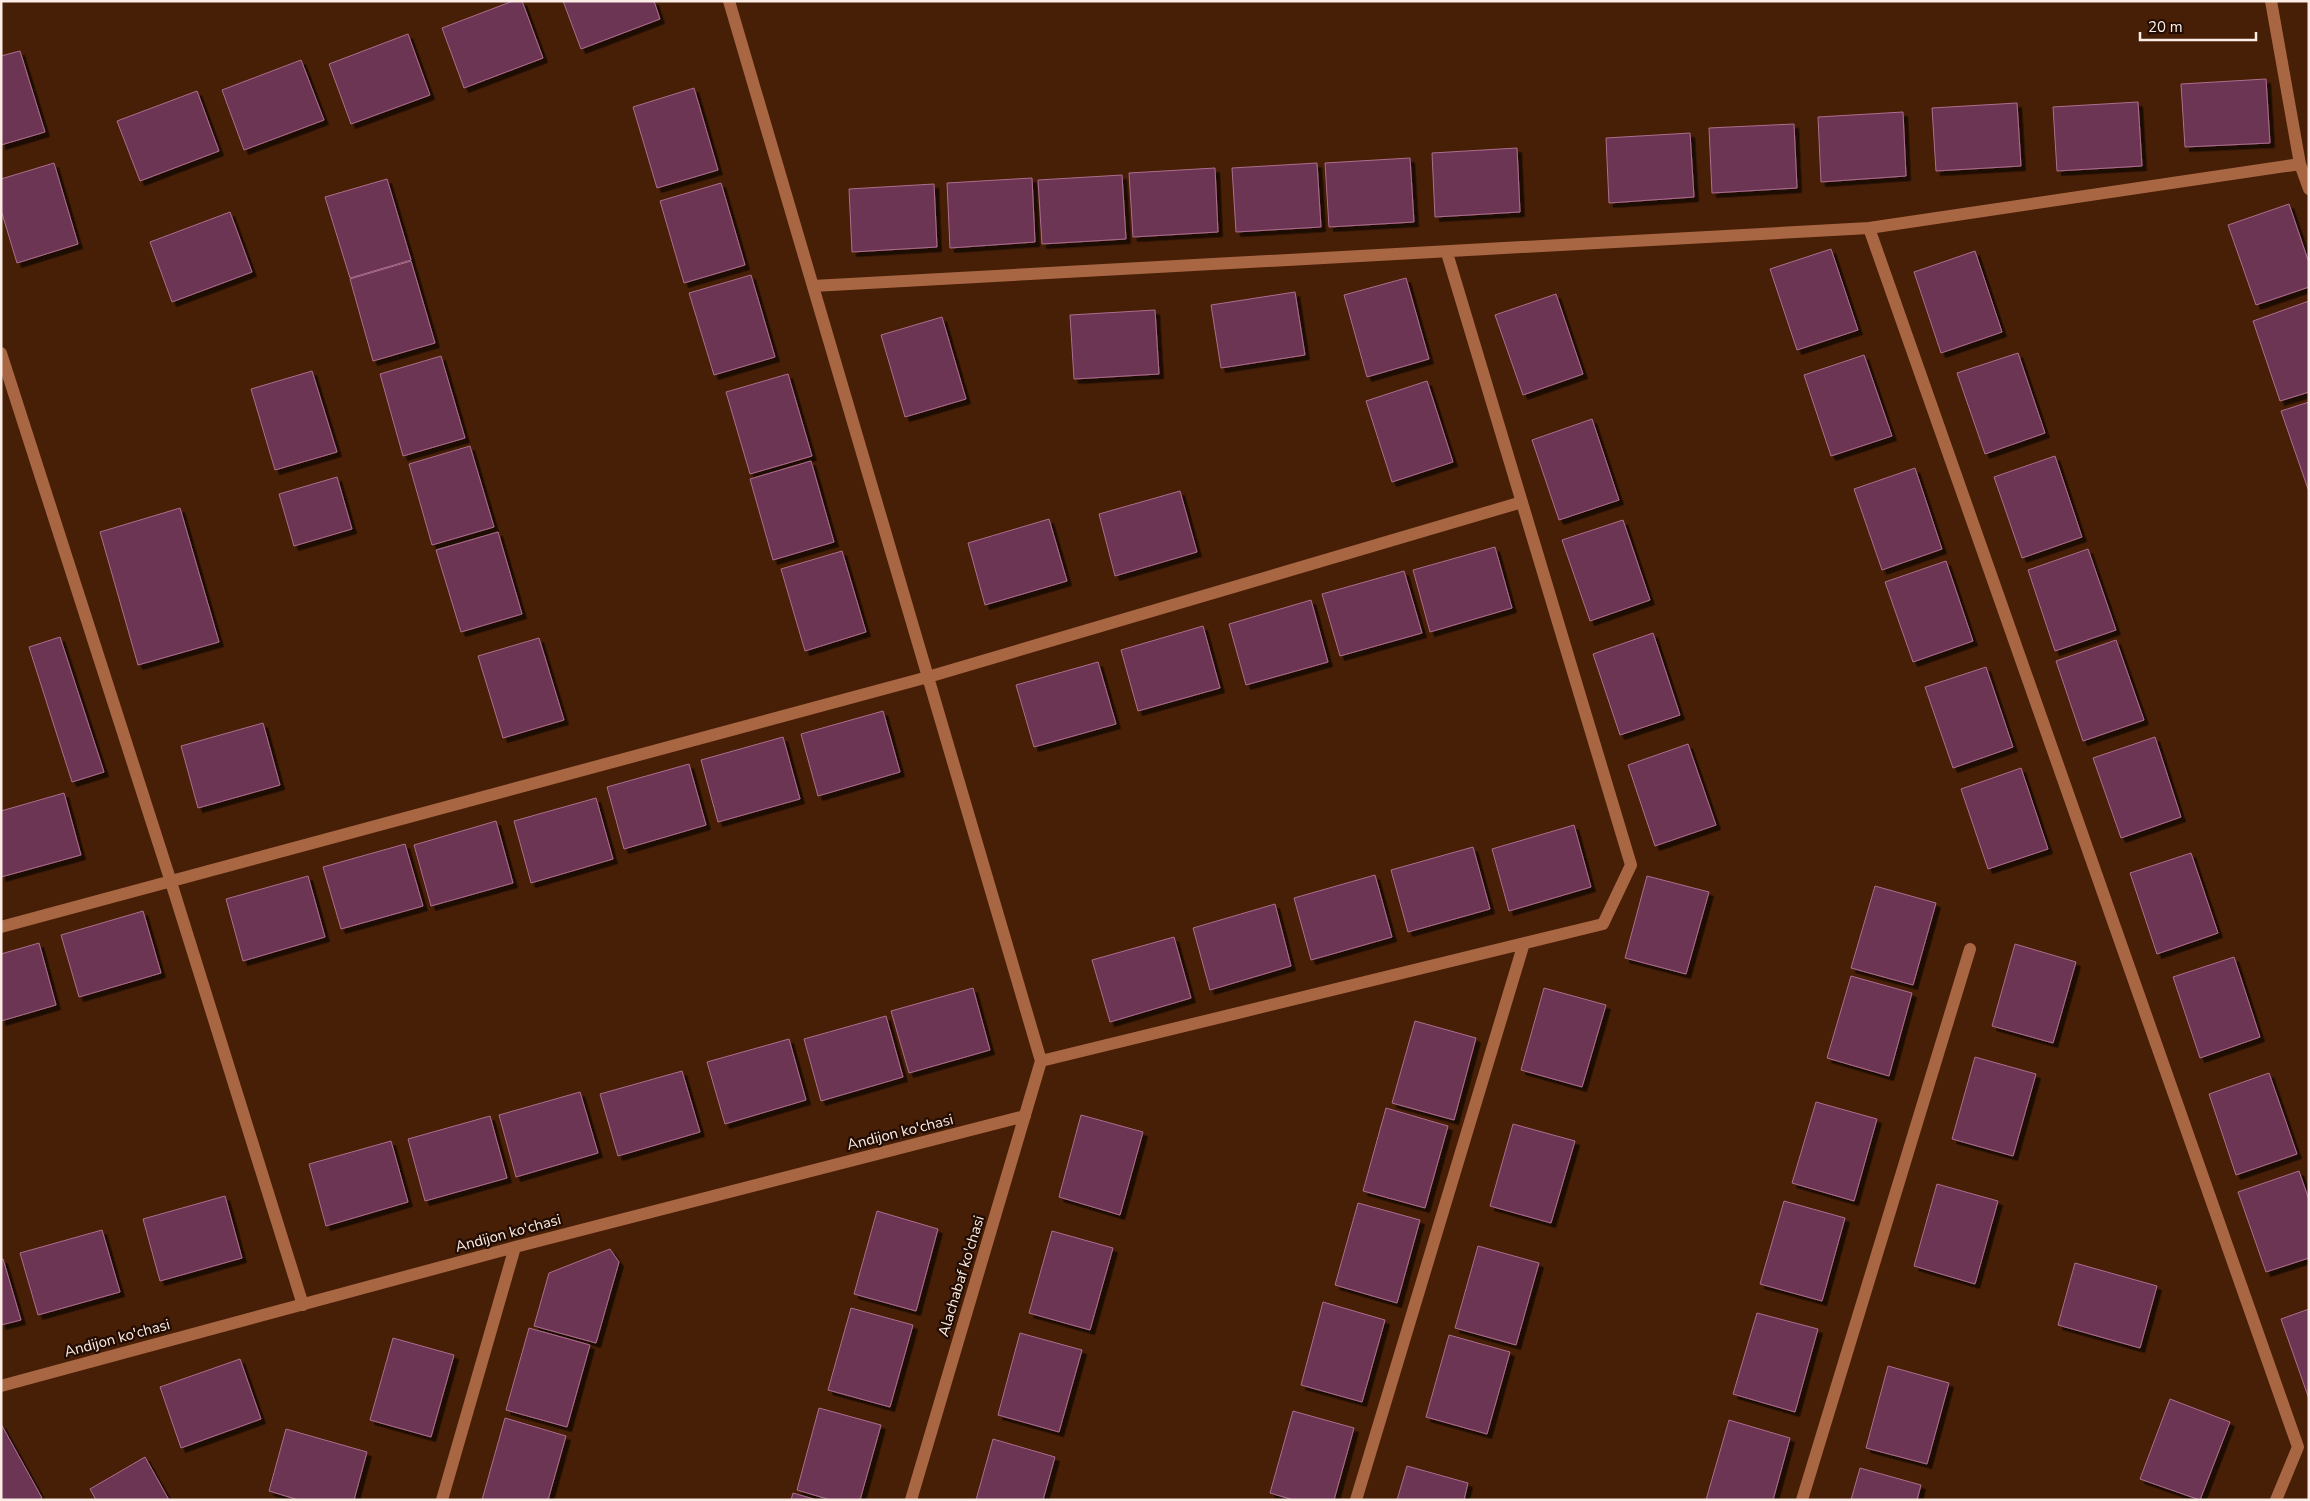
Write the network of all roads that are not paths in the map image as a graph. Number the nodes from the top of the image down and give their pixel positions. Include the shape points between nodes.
1 (729, 1) edge
2 (2271, 1) edge
3 (2300, 164) junction
4 (2309, 189) edge
5 (1869, 228) junction
6 (1447, 253) junction
7 (813, 286) junction
8 (1, 353) edge
9 (1522, 502) junction
10 (928, 677) junction
11 (171, 882) junction
12 (1, 927) edge
13 (1524, 943) junction
14 (1970, 949) dead end
15 (1041, 1061) junction
16 (1025, 1116) junction
17 (515, 1247) junction
18 (302, 1305) junction
19 (1, 1386) edge
20 (2303, 1445) edge
21 (442, 1500) edge
22 (911, 1500) edge
23 (1356, 1500) edge
24 (1802, 1500) edge
25 (2276, 1500) edge

1 - 7 street
2 - 3 street
3 - 4 street
3 - 5 street
5 - 6 street
5 - 20 street
6 - 7 street
6 - 9 street
7 - 10 street
8 - 11 street
9 - 10 street
9 - 13 street via 1631,865 1603,924
10 - 11 street
10 - 15 street
11 - 12 street
11 - 18 street
13 - 15 street
13 - 23 street
14 - 24 street
15 - 16 street, Alachabaf ko'chasi
16 - 17 street, Andijon ko'chasi
16 - 22 street, Alachabaf ko'chasi
17 - 18 street, Andijon ko'chasi
17 - 21 street
18 - 19 street, Andijon ko'chasi
20 - 25 street

